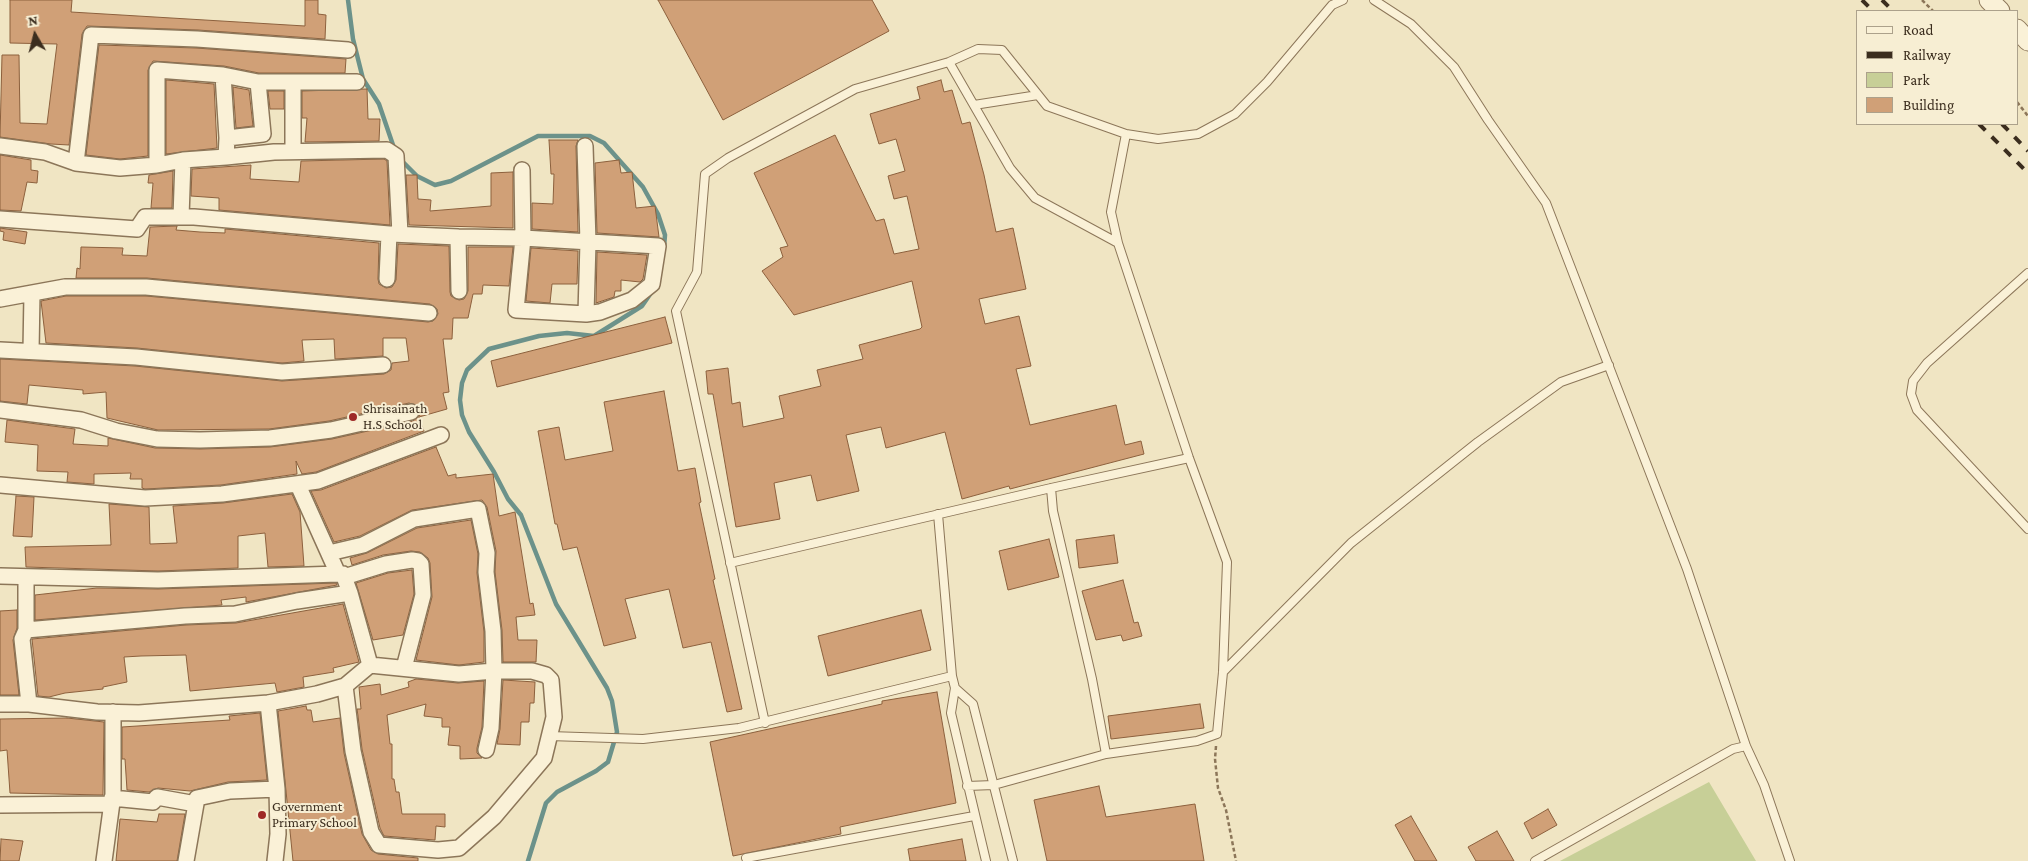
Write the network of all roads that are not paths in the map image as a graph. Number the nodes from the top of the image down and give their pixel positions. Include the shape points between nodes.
1 (1343, 0) edge
2 (1374, 0) edge
3 (1989, 0) edge
4 (1999, 10) edge
5 (2018, 30) edge
6 (2028, 40) edge
7 (348, 50) dead end
8 (949, 62) junction
9 (223, 75) junction
10 (258, 82) junction
11 (357, 82) dead end
12 (293, 84) junction
13 (1038, 95) junction
14 (974, 105) junction
15 (1126, 134) junction
16 (227, 138) junction
17 (0, 146) edge
18 (585, 146) dead end
19 (293, 151) junction
20 (226, 157) junction
21 (184, 160) junction
22 (76, 163) junction
23 (157, 165) junction
24 (522, 170) dead end
25 (180, 218) junction
26 (0, 219) edge
27 (395, 234) junction
28 (458, 237) junction
29 (523, 238) junction
30 (588, 242) junction
31 (1118, 243) junction
32 (2028, 273) edge
33 (387, 280) dead end
34 (460, 291) dead end
35 (32, 294) junction
36 (0, 298) edge
37 (429, 313) dead end
38 (586, 314) junction
39 (0, 350) edge
40 (31, 351) junction
41 (383, 365) dead end
42 (1609, 365) junction
43 (0, 410) edge
44 (411, 412) dead end
45 (440, 435) dead end
46 (1189, 458) junction
47 (0, 484) edge
48 (298, 485) junction
49 (1051, 488) junction
50 (938, 514) junction
51 (2028, 530) edge
52 (329, 553) junction
53 (730, 563) junction
54 (0, 576) edge
55 (341, 576) junction
56 (26, 577) junction
57 (350, 594) junction
58 (26, 630) junction
59 (370, 665) junction
60 (404, 668) junction
61 (494, 671) junction
62 (1223, 672) junction
63 (952, 676) junction
64 (345, 686) junction
65 (955, 688) junction
66 (268, 703) junction
67 (0, 704) edge
68 (29, 704) junction
69 (114, 712) junction
70 (765, 722) junction
71 (555, 736) junction
72 (1746, 746) junction
73 (486, 750) dead end
74 (1106, 754) junction
75 (994, 785) junction
76 (967, 786) junction
77 (277, 789) junction
78 (112, 801) junction
79 (196, 804) junction
80 (0, 805) edge
81 (974, 816) junction
82 (746, 858) dead end
83 (104, 861) edge
84 (186, 861) edge
85 (275, 861) edge
86 (986, 861) edge
87 (1013, 861) edge
88 (1535, 861) edge
89 (1790, 861) edge

1 - 15 lane via 1332,5 1236,114 1198,134 1158,139
2 - 42 lane via 1411,24 1454,67 1546,203
3 - 4 street
5 - 6 street
7 - 22 street via 197,39 91,36
8 - 13 lane via 978,49 1002,50
8 - 14 lane
8 - 53 lane via 855,89 728,158 705,174 697,272 676,311
9 - 10 street
9 - 16 street
9 - 23 street via 157,70
10 - 12 street
10 - 16 street via 263,134
11 - 12 street
12 - 19 street
13 - 14 lane
13 - 15 lane via 1047,106
14 - 31 lane via 1010,168 1036,198
15 - 31 lane via 1111,212
16 - 20 street
17 - 22 street via 45,152
18 - 30 street
19 - 20 street
19 - 27 street via 387,150 396,156
20 - 21 street
21 - 23 street
21 - 25 street
22 - 23 street via 120,168
24 - 29 street
25 - 26 street via 145,217 137,229
25 - 27 street
27 - 28 street
27 - 33 street
28 - 29 street
28 - 34 street
29 - 30 street
29 - 38 street via 516,310
30 - 38 street
30 - 38 street via 658,246 652,284 632,300
31 - 46 lane
32 - 51 lane via 1927,363 1913,381 1911,394 1917,410
35 - 36 street
35 - 37 street via 65,287 146,287
35 - 40 street
39 - 40 street
40 - 41 street via 136,357 282,372
42 - 62 lane via 1561,382 1478,442 1351,544
42 - 72 lane via 1687,569
43 - 44 street via 81,420 157,439 200,440 270,438 331,430
45 - 48 street via 318,481
46 - 49 lane
46 - 62 lane via 1227,562
47 - 48 street via 145,498 222,494
48 - 52 street
49 - 50 lane
49 - 74 lane via 1053,511
50 - 53 lane
50 - 63 lane
52 - 55 street
52 - 61 street via 363,545 414,519 478,508 487,552
53 - 70 lane
54 - 56 street
55 - 56 street via 158,580
55 - 57 street
55 - 60 street via 395,562 412,560 421,564 423,595
56 - 58 street
57 - 58 street via 235,614
57 - 59 street
58 - 68 street via 22,639
59 - 60 street
59 - 64 street
60 - 61 street via 459,674
61 - 71 street via 532,671 551,680
61 - 73 street via 492,728
62 - 74 lane via 1217,734 1197,741
63 - 65 lane
63 - 70 lane
64 - 66 street
64 - 71 street via 353,751 371,832 379,845 438,850 460,848 494,817 544,758
65 - 75 lane via 973,704
65 - 76 lane via 951,713
66 - 69 street
66 - 77 street
67 - 68 street
68 - 69 street
69 - 78 street
70 - 71 lane via 642,739
72 - 88 lane via 1733,749
72 - 89 lane via 1764,785
74 - 75 lane
75 - 76 lane
75 - 87 lane
76 - 81 lane
77 - 79 street via 230,790 197,798
77 - 85 street
78 - 79 street via 153,802 157,798
78 - 80 street
78 - 83 street
79 - 84 street
81 - 82 lane
81 - 86 lane

